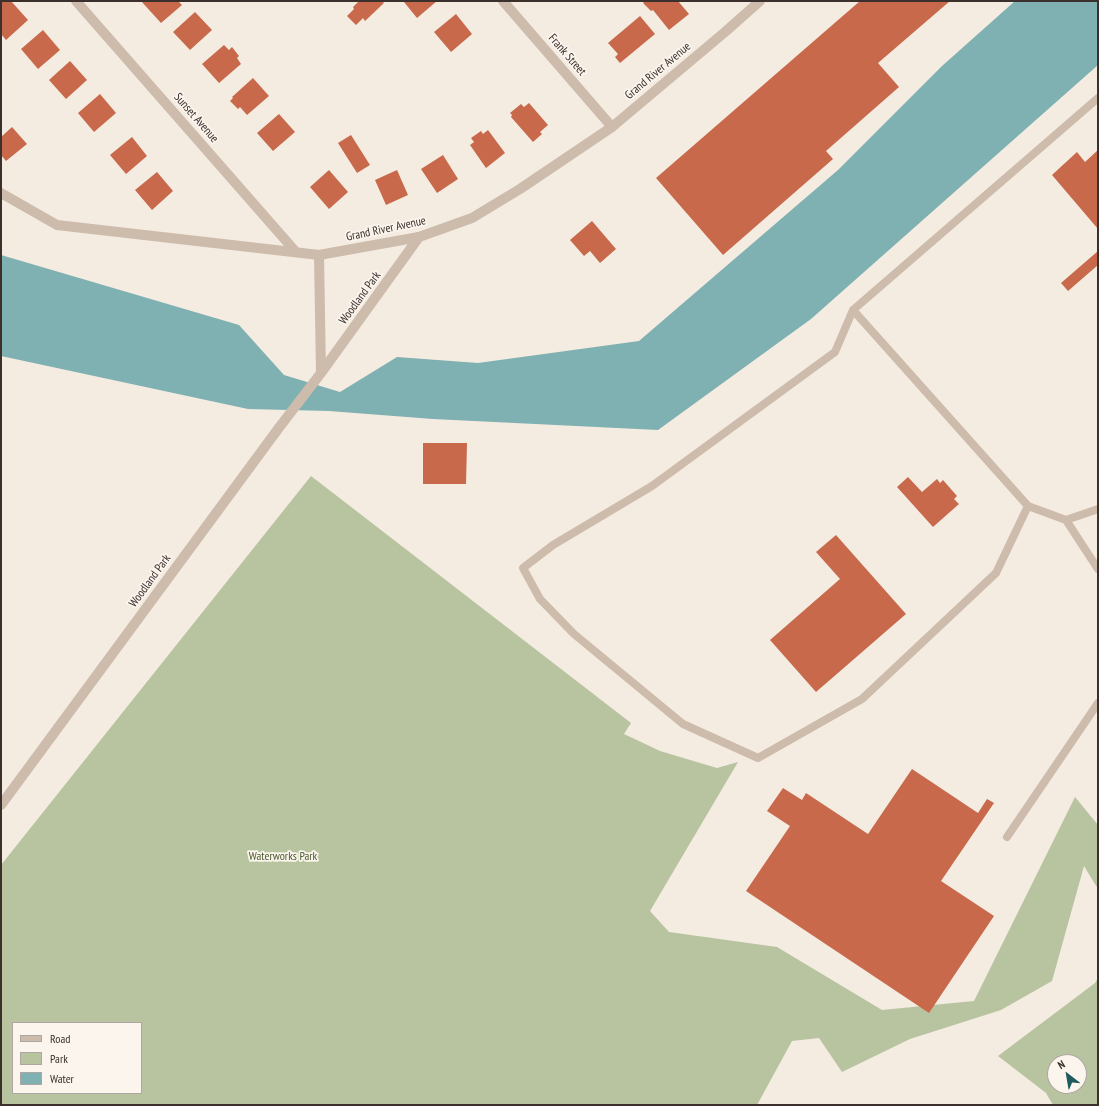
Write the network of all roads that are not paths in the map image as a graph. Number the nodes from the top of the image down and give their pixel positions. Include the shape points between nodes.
1 (76, 1) edge
2 (503, 1) edge
3 (760, 1) edge
4 (1098, 98) edge
5 (612, 127) junction
6 (1, 193) edge
7 (419, 237) junction
8 (295, 251) junction
9 (319, 255) junction
10 (853, 310) junction
11 (321, 373) junction
12 (1028, 506) junction
13 (1098, 509) edge
14 (1066, 520) junction
15 (1098, 569) edge
16 (1098, 703) edge
17 (1, 805) edge
18 (1007, 837) dead end

1 - 8 street, Sunset Avenue
2 - 5 street, Frank Street
3 - 5 street, Grand River Avenue
4 - 10 lane
5 - 7 street, Grand River Avenue via 472,218
6 - 8 street, Grand River Avenue via 57,225
7 - 9 street, Grand River Avenue
7 - 11 street, Woodland Park
8 - 9 street, Grand River Avenue
9 - 11 street, Woodland Park
10 - 12 lane
10 - 12 lane via 835,352 652,486 553,545 523,568 540,599 574,634 683,724 758,758 868,693 996,573
11 - 17 street, Woodland Park
12 - 14 lane
13 - 14 lane
14 - 15 lane
16 - 18 lane

